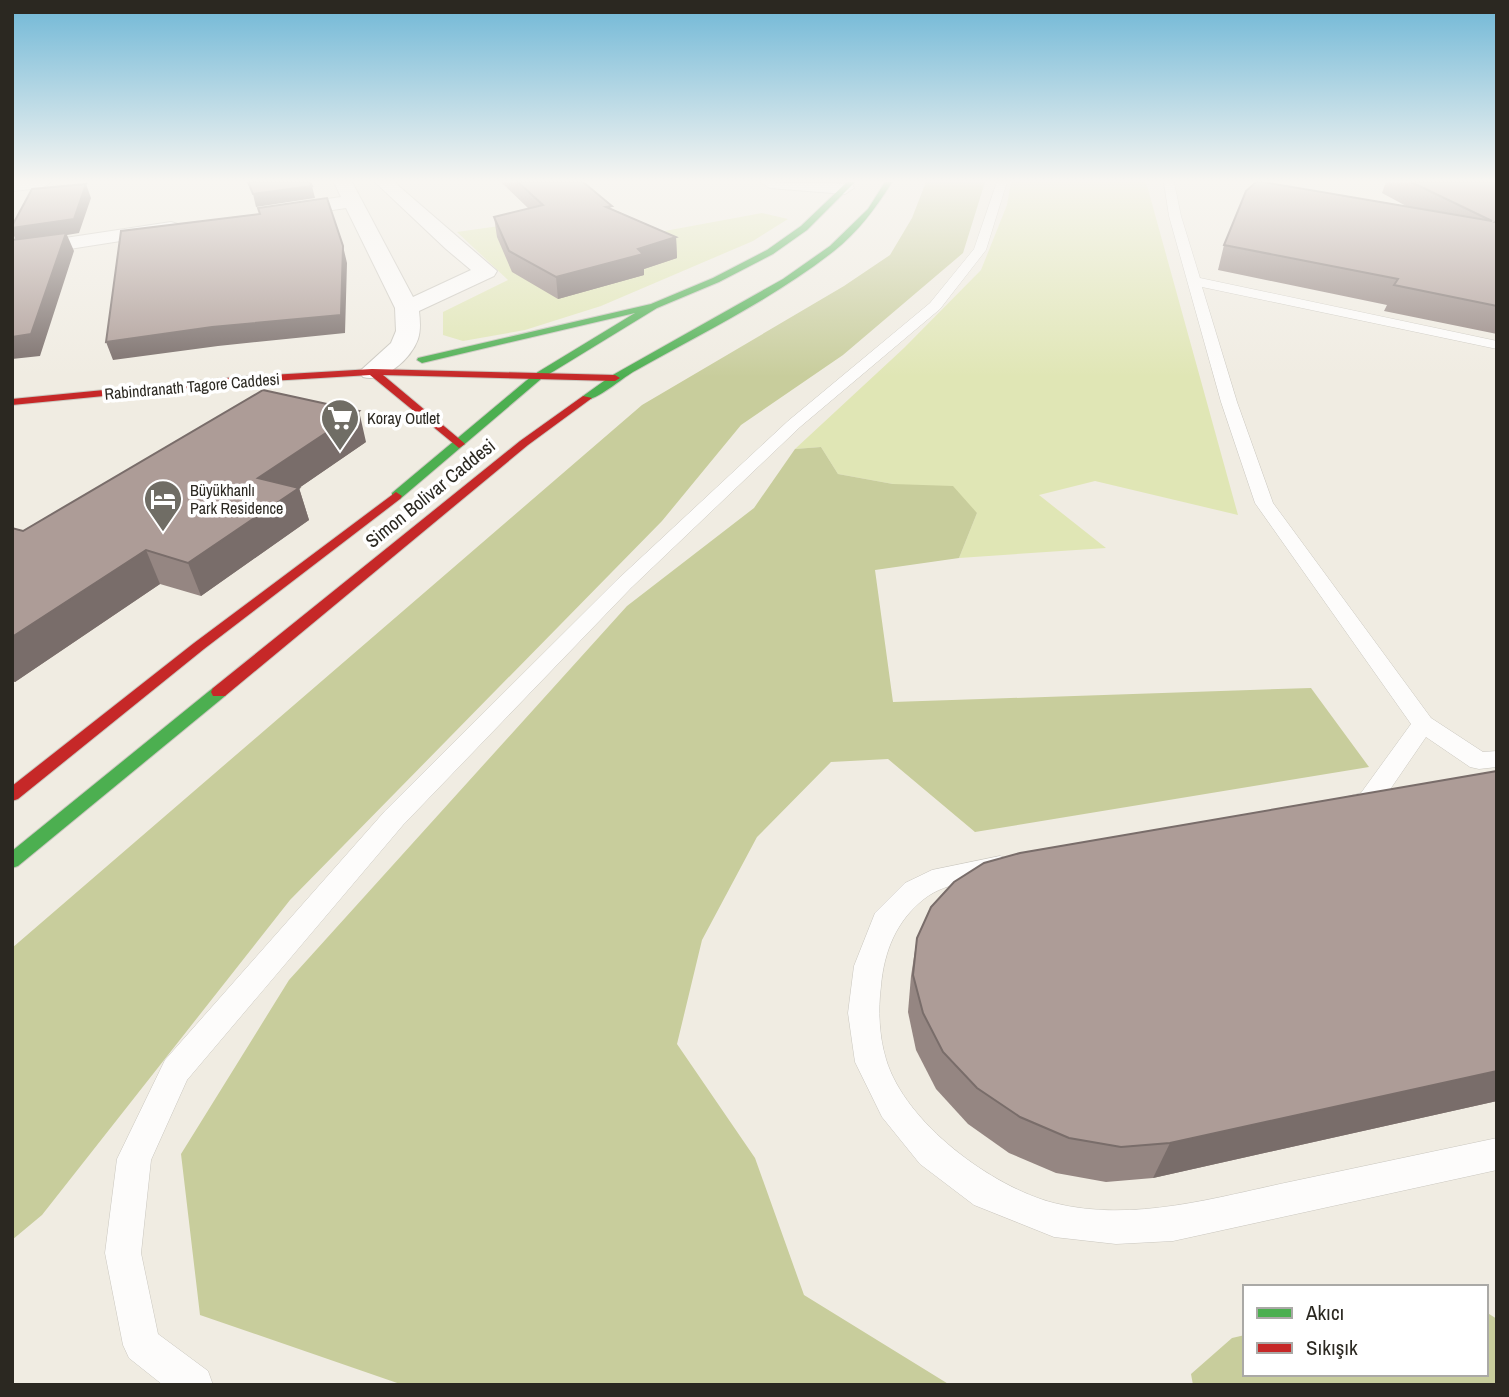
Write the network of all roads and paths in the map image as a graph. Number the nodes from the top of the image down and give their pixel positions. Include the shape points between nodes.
1 (44, 247) edge
2 (376, 247) edge
3 (455, 247) edge
4 (777, 247) edge
5 (833, 247) edge
6 (982, 247) edge
7 (1184, 247) edge
8 (12, 252) edge
9 (1194, 281) junction
10 (654, 306) junction
11 (407, 308) junction
12 (1497, 345) edge
13 (372, 372) junction
14 (537, 377) junction
15 (615, 378) junction
16 (12, 402) edge
17 (459, 444) junction
18 (1423, 724) junction
19 (1497, 759) edge
20 (12, 794) edge
21 (1329, 808) edge
22 (12, 861) edge
23 (1022, 862) edge
24 (1497, 1154) edge
25 (194, 1385) edge

1 - 8 street
2 - 11 street
3 - 11 street via 486,271
4 - 10 main road, Simon Bolivar Caddesi
5 - 15 main road, Simon Bolivar Caddesi
6 - 25 lane via 935,306 793,424 624,584 394,818 176,1070 134,1159 123,1252 142,1345
7 - 9 lane
9 - 12 lane
9 - 18 lane via 1264,503
10 - 13 main road, Rabindranath Tagore Caddesi
10 - 14 main road, Simon Bolivar Caddesi
11 - 13 street via 410,330 402,349
13 - 14 main road, Rabindranath Tagore Caddesi
13 - 16 main road, Rabindranath Tagore Caddesi
13 - 17 main road
14 - 15 main road, Rabindranath Tagore Caddesi
14 - 17 main road, Simon Bolivar Caddesi
15 - 22 main road, Simon Bolivar Caddesi via 524,443
17 - 20 main road, Simon Bolivar Caddesi
18 - 19 lane via 1479,761
18 - 21 lane via 1369,801
23 - 24 lane via 941,877 915,891 885,921 868,966 863,1013 871,1062 893,1106 932,1153 986,1193 1054,1220 1116,1227 1173,1224

